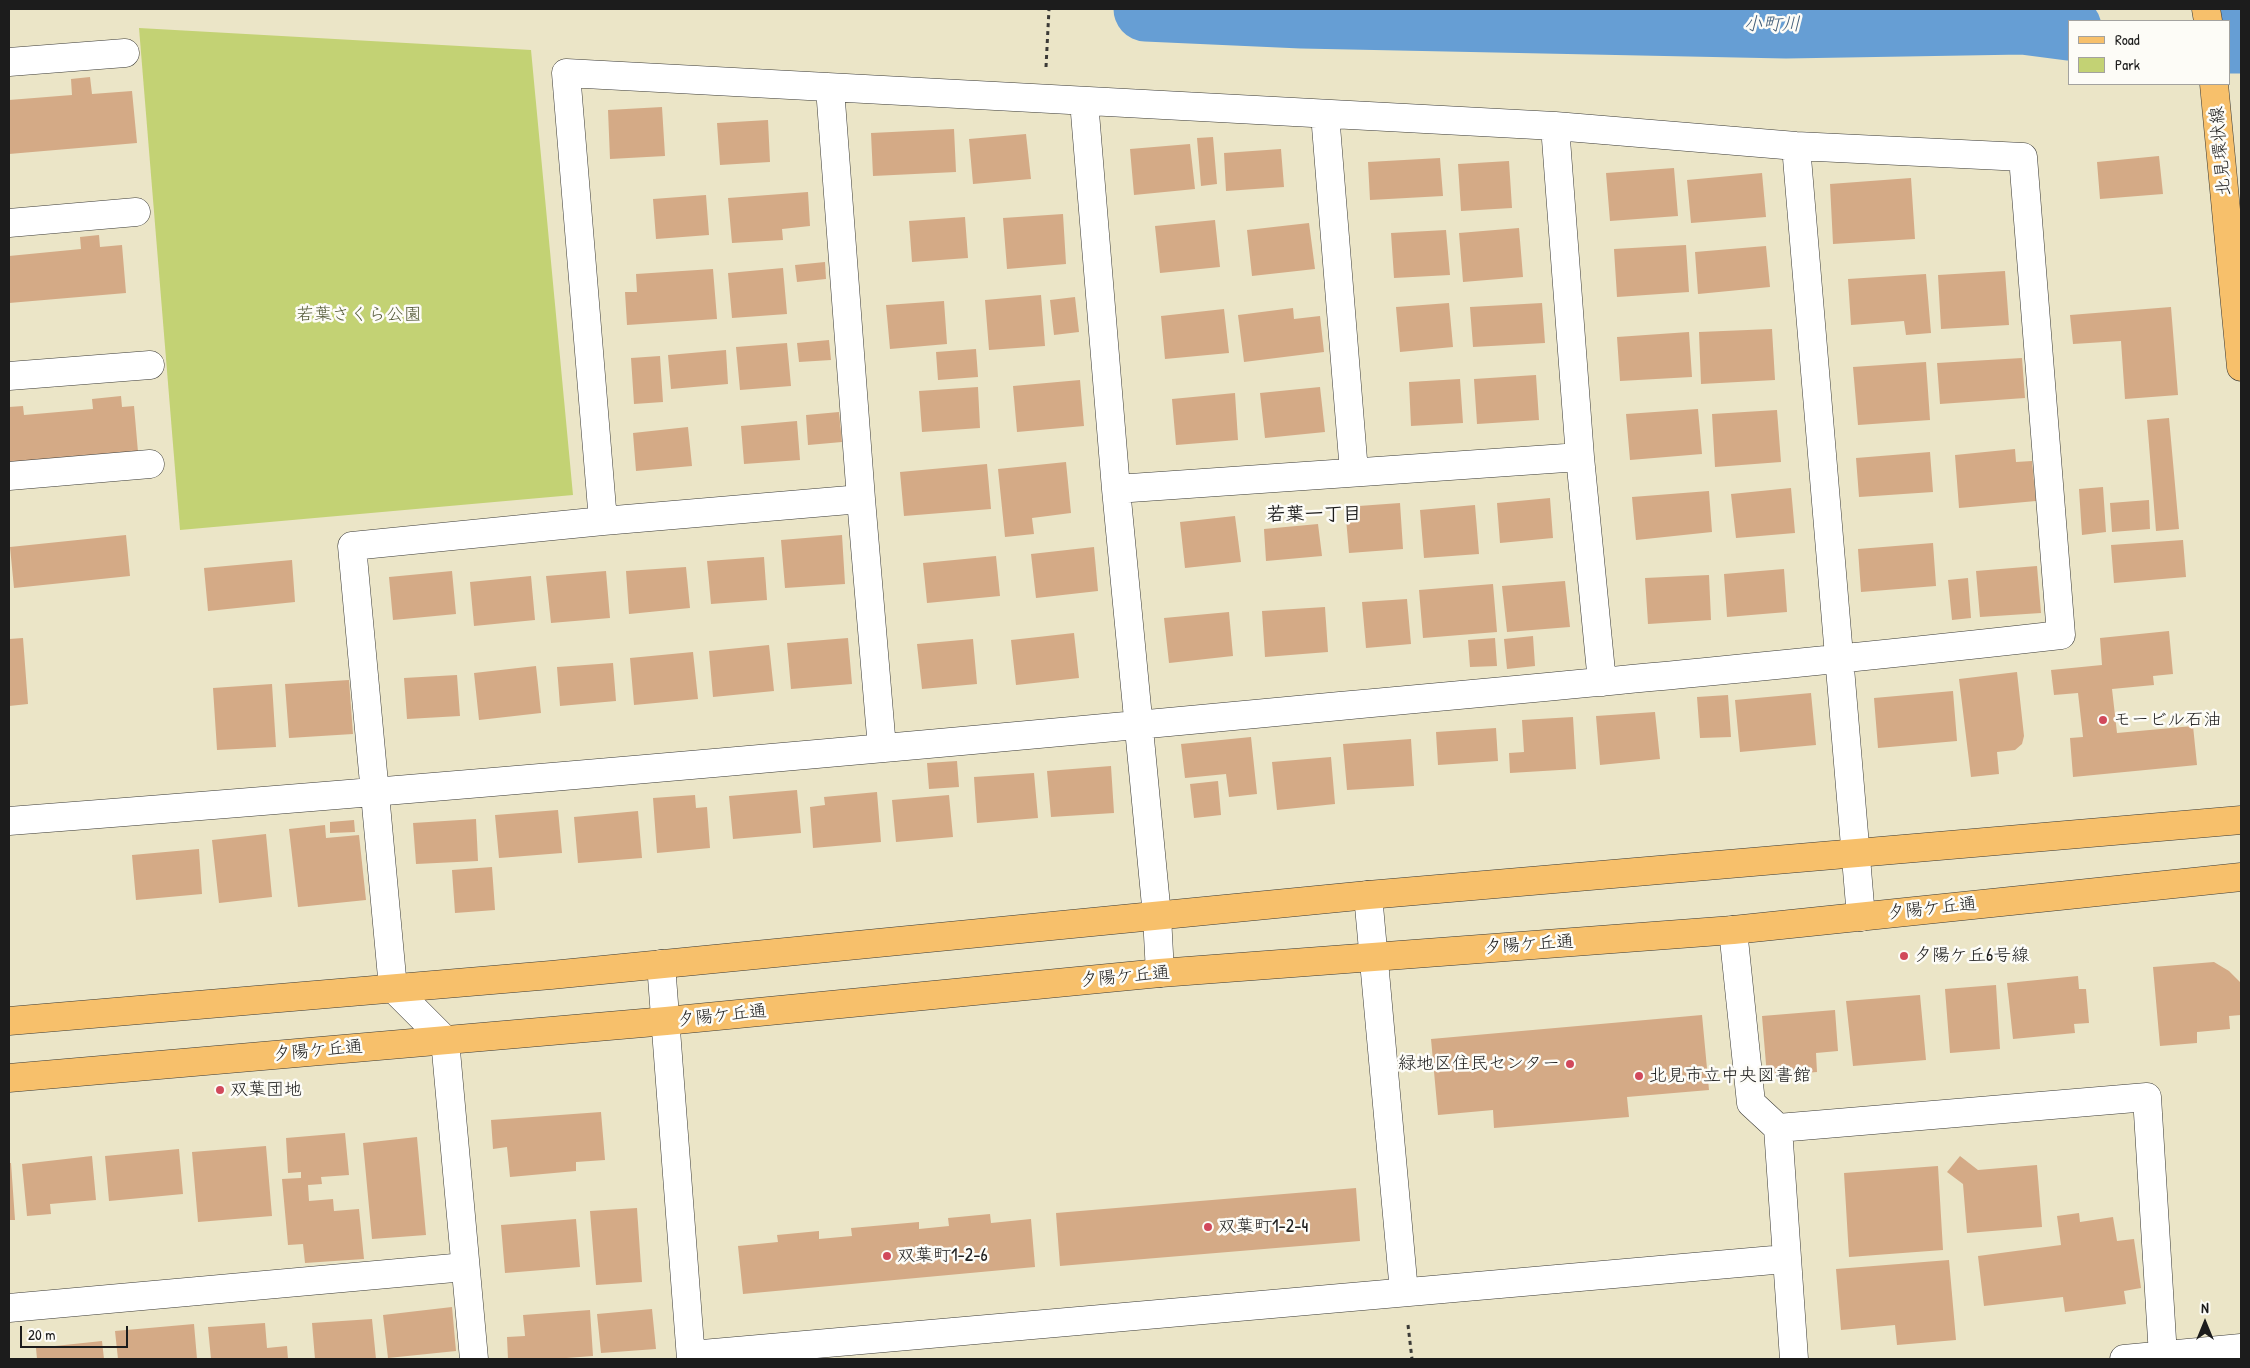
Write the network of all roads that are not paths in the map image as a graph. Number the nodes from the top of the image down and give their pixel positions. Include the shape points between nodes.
1 (125, 53) dead end
2 (9, 62) edge
3 (2214, 85) edge
4 (830, 88) junction
5 (1084, 101) junction
6 (1325, 114) junction
7 (1555, 126) junction
8 (1796, 146) junction
9 (136, 212) dead end
10 (9, 223) edge
11 (150, 365) dead end
12 (2241, 368) edge
13 (9, 376) edge
14 (1580, 457) junction
15 (150, 464) dead end
16 (1354, 472) junction
17 (9, 476) edge
18 (1116, 490) junction
19 (861, 499) junction
20 (603, 520) junction
21 (1838, 660) junction
22 (1602, 682) junction
23 (1139, 725) junction
24 (882, 748) junction
25 (376, 793) junction
26 (2241, 820) edge
27 (9, 821) edge
28 (1856, 854) junction
29 (2241, 876) edge
30 (1368, 895) junction
31 (1157, 916) junction
32 (1861, 917) junction
33 (1733, 930) junction
34 (1374, 956) junction
35 (661, 964) junction
36 (1160, 973) junction
37 (393, 988) junction
38 (9, 1021) edge
39 (666, 1022) junction
40 (445, 1040) junction
41 (9, 1078) edge
42 (1778, 1128) junction
43 (1786, 1258) junction
44 (465, 1268) junction
45 (1404, 1292) junction
46 (9, 1308) edge
47 (2241, 1348) edge
48 (2163, 1356) junction
49 (691, 1357) edge
50 (474, 1359) edge
51 (1794, 1359) edge
52 (2124, 1359) edge

1 - 2 street
3 - 12 main road, 北見環状線
4 - 5 street
4 - 19 street
4 - 20 street via 566,73
5 - 6 street
5 - 18 street
6 - 7 street
6 - 16 street
7 - 8 street
7 - 14 street
8 - 21 street
8 - 21 street via 2023,157 2061,635
9 - 10 street
11 - 13 street
14 - 16 street
14 - 22 street
15 - 17 street
16 - 18 street
18 - 23 street
19 - 20 street
19 - 24 street
20 - 25 street via 352,546
21 - 22 street
21 - 28 street
22 - 23 street
23 - 24 street
23 - 31 street
24 - 25 street
25 - 27 street
25 - 37 street
26 - 28 main road
28 - 30 main road
28 - 32 street
29 - 32 main road, 夕陽ケ丘通
30 - 31 main road
30 - 34 street
31 - 35 main road
31 - 36 street
32 - 33 main road, 夕陽ケ丘通
33 - 34 main road, 夕陽ケ丘通
33 - 42 street via 1751,1103
34 - 36 main road, 夕陽ケ丘通
34 - 45 street
35 - 37 main road
35 - 39 street
36 - 39 main road, 夕陽ケ丘通
37 - 38 main road
37 - 40 street
39 - 40 main road, 夕陽ケ丘通
39 - 49 street
40 - 41 main road, 夕陽ケ丘通
40 - 44 street
42 - 43 street
42 - 48 street via 2147,1097
43 - 45 street
43 - 51 street
44 - 46 street
44 - 50 street
45 - 49 street
47 - 48 street
48 - 52 street

